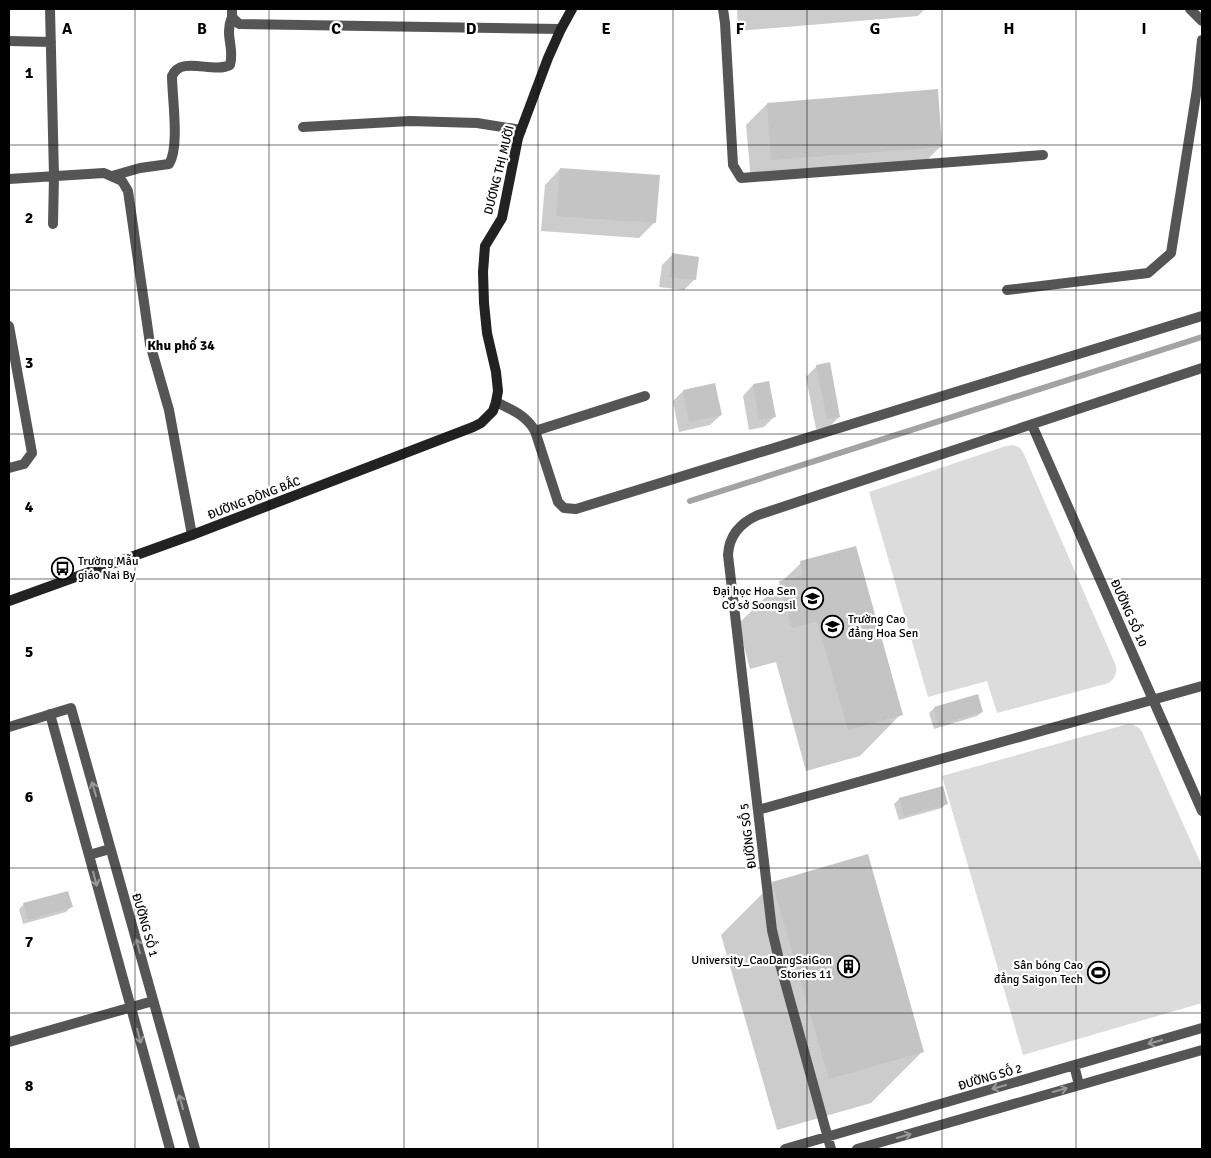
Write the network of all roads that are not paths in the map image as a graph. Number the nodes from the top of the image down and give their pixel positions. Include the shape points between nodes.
1 (50, 9) edge
2 (572, 9) edge
3 (723, 9) edge
4 (1190, 9) edge
5 (232, 13) edge
6 (1202, 21) edge
7 (561, 29) junction
8 (1202, 40) edge
9 (9, 41) edge
10 (51, 42) junction
11 (302, 127) dead end
12 (521, 130) junction
13 (1043, 155) dead end
14 (54, 176) junction
15 (112, 176) junction
16 (9, 179) edge
17 (53, 224) dead end
18 (1007, 290) dead end
19 (1202, 316) edge
20 (9, 326) edge
21 (1202, 368) edge
22 (645, 396) dead end
23 (496, 402) junction
24 (1032, 424) junction
25 (535, 431) junction
26 (9, 468) edge
27 (192, 534) junction
28 (9, 601) edge
29 (1202, 686) edge
30 (1153, 700) junction
31 (50, 714) junction
32 (9, 727) edge
33 (758, 810) junction
34 (1202, 811) edge
35 (110, 849) junction
36 (89, 854) junction
37 (153, 1001) junction
38 (131, 1008) junction
39 (1202, 1028) edge
40 (9, 1042) edge
41 (1202, 1050) edge
42 (1074, 1065) junction
43 (1080, 1085) junction
44 (827, 1137) junction
45 (170, 1149) edge
46 (194, 1149) edge
47 (785, 1149) edge
48 (831, 1149) edge
49 (858, 1149) edge

1 - 10 street
2 - 7 street, DƯƠNG THỊ MƯỜI
3 - 13 street via 733,165 741,178
4 - 6 street
5 - 7 street via 239,24
5 - 15 street via 228,26 232,53 230,65 207,68 186,65 174,71 172,160 169,164
7 - 12 street, DƯƠNG THỊ MƯỜI
8 - 18 street via 1171,253 1148,273
9 - 10 street
10 - 14 street
11 - 12 street via 410,121 477,123
12 - 23 street, DƯƠNG THỊ MƯỜI via 502,218 485,246 484,303 497,381
14 - 15 street via 104,173
14 - 16 street
14 - 17 street
15 - 27 street via 122,181 128,190 150,344 169,410
19 - 25 street via 571,510 558,502
20 - 26 street via 32,453 24,464
21 - 24 street
22 - 25 street
23 - 25 street via 523,416
23 - 27 street, ĐƯỜNG ĐÔNG BẮC via 488,418 473,427
24 - 30 street, ĐƯỜNG SỐ 10
24 - 33 street, ĐƯỜNG SỐ 5 via 758,515 737,528 731,538 728,555
27 - 28 street, ĐƯỜNG ĐÔNG BẮC
29 - 30 street
30 - 33 street
30 - 34 street, ĐƯỜNG SỐ 10
31 - 32 street
35 -> 31 street, ĐƯỜNG SỐ 1 via 71,708
31 - 36 street
33 - 44 street, ĐƯỜNG SỐ 5 via 775,946
35 - 36 street
37 -> 35 street, ĐƯỜNG SỐ 1
36 -> 38 street
37 - 38 street
46 -> 37 street, ĐƯỜNG SỐ 1
38 - 40 street
38 -> 45 street
39 -> 42 street, ĐƯỜNG SỐ 2
41 - 43 street
42 - 43 street
42 -> 44 street, ĐƯỜNG SỐ 2
49 -> 43 street
44 - 47 street, ĐƯỜNG SỐ 2
44 - 48 street, ĐƯỜNG SỐ 5

